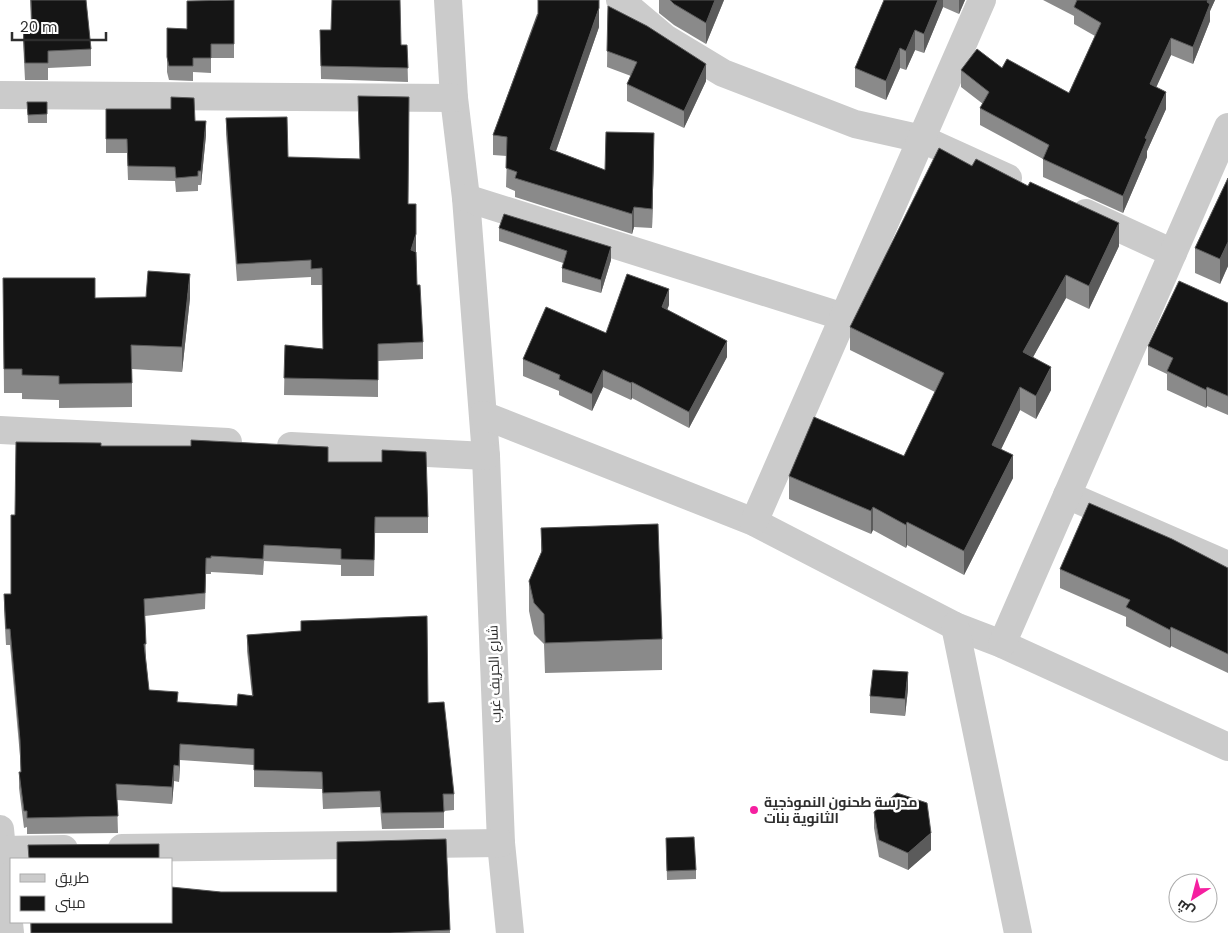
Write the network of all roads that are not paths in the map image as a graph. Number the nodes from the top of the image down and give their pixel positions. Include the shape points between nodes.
1 (448, 0) edge
2 (620, 0) edge
3 (982, 0) edge
4 (0, 95) edge
5 (454, 98) junction
6 (1228, 128) edge
7 (922, 139) junction
8 (1030, 188) edge
9 (466, 198) junction
10 (1066, 204) edge
11 (1175, 272) junction
12 (844, 317) junction
13 (483, 415) junction
14 (0, 430) edge
15 (486, 456) junction
16 (1067, 495) junction
17 (754, 522) junction
18 (1228, 565) edge
19 (955, 626) junction
20 (1002, 644) junction
21 (1228, 747) edge
22 (1, 840) edge
23 (501, 843) junction
24 (10, 933) edge
25 (510, 933) edge
26 (1018, 933) edge

1 - 5 street, شارع الجريف غرب
2 - 7 street via 665,38 723,73 856,124
3 - 7 street
4 - 5 street
5 - 9 street, شارع الجريف غرب
6 - 11 street
7 - 8 street
7 - 12 street
9 - 12 street
9 - 13 street, شارع الجريف غرب
10 - 11 street
11 - 16 street
12 - 17 street
13 - 15 street, شارع الجريف غرب
13 - 17 street
14 - 15 street
15 - 23 street, شارع الجريف غرب
16 - 18 street
16 - 20 street
17 - 19 street
19 - 20 street
19 - 26 street
20 - 21 street
22 - 23 street via 96,849
22 - 24 street
23 - 25 street, شارع الجريف غرب

